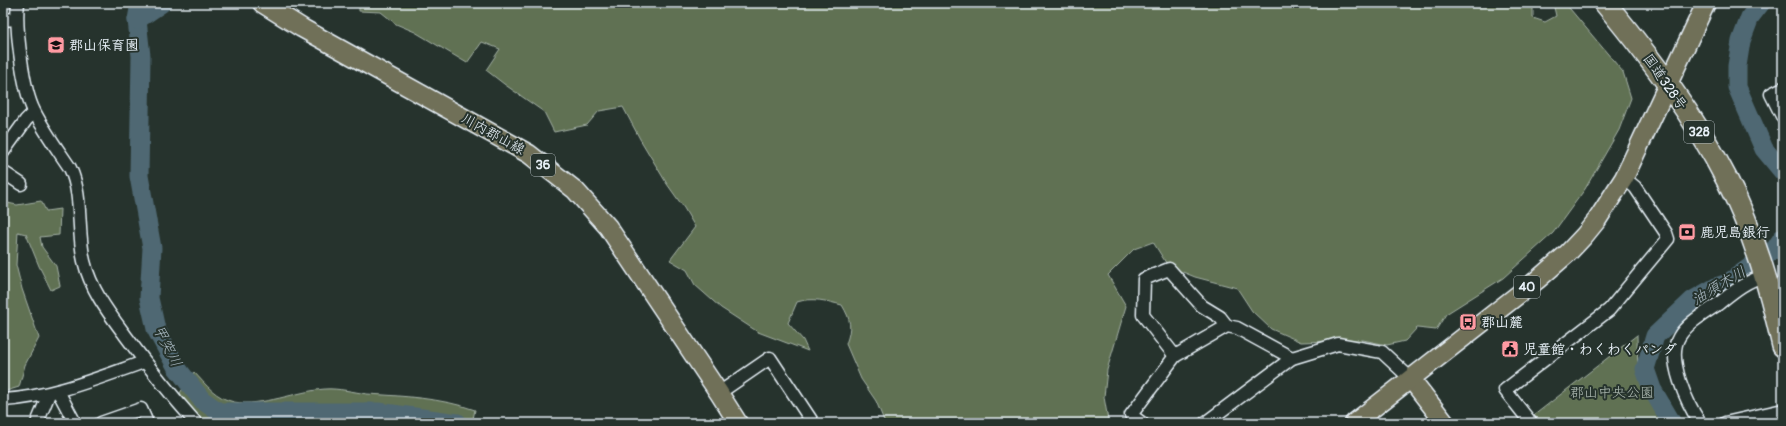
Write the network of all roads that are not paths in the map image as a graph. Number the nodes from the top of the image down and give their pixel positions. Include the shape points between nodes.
1 (18, 3) edge
2 (262, 3) edge
3 (1605, 3) edge
4 (1706, 3) edge
5 (16, 19) junction
6 (3, 20) edge
7 (1669, 84) junction
8 (1783, 88) edge
9 (34, 112) junction
10 (1783, 118) edge
11 (3, 152) edge
12 (3, 172) edge
13 (1624, 178) junction
14 (21, 184) dead end
15 (1765, 274) junction
16 (1227, 326) junction
17 (1782, 340) edge
18 (1175, 356) junction
19 (1292, 358) junction
20 (144, 362) junction
21 (1411, 379) junction
22 (53, 392) junction
23 (719, 393) junction
24 (3, 400) edge
25 (1783, 410) edge
26 (37, 423) edge
27 (75, 423) edge
28 (101, 423) edge
29 (147, 423) edge
30 (196, 423) edge
31 (738, 423) edge
32 (813, 423) edge
33 (1142, 423) edge
34 (1205, 423) edge
35 (1354, 423) edge
36 (1445, 423) edge
37 (1531, 423) edge
38 (1700, 423) edge
39 (1725, 423) edge

1 - 5 street
2 - 23 main road, 川内郡山線 / 36 via 302,28 529,154 575,190 608,228
3 - 7 highway, 国道328号 / 328
4 - 7 main road, 40
5 - 6 street
5 - 9 street via 27,94
7 - 13 main road, 40
7 - 15 highway, 国道328号 / 328 via 1724,174 1752,236
8 - 10 street via 1771,94
9 - 11 street
9 - 20 street via 75,178 79,233 90,281 100,301
12 - 14 street
13 - 21 main road, 40 via 1597,220 1568,253
13 - 37 street via 1636,187 1668,239 1609,310 1505,390
15 - 17 highway, 国道328号 / 328
15 - 38 street via 1749,281 1689,325 1679,337 1674,358 1683,392
16 - 18 street
16 - 18 street via 1220,317 1202,306 1169,269 1144,279 1143,315
16 - 19 street via 1237,328
18 - 33 street via 1132,416
19 - 21 street via 1338,344 1369,349 1382,352
19 - 34 street
20 - 22 street
20 - 30 street
21 - 35 main road, 40
21 - 36 main road
22 - 24 street via 22,399
22 - 26 street
22 - 27 street
23 - 31 main road, 川内郡山線 / 36
23 - 32 street via 770,358
25 - 39 street
28 - 29 street via 141,409

